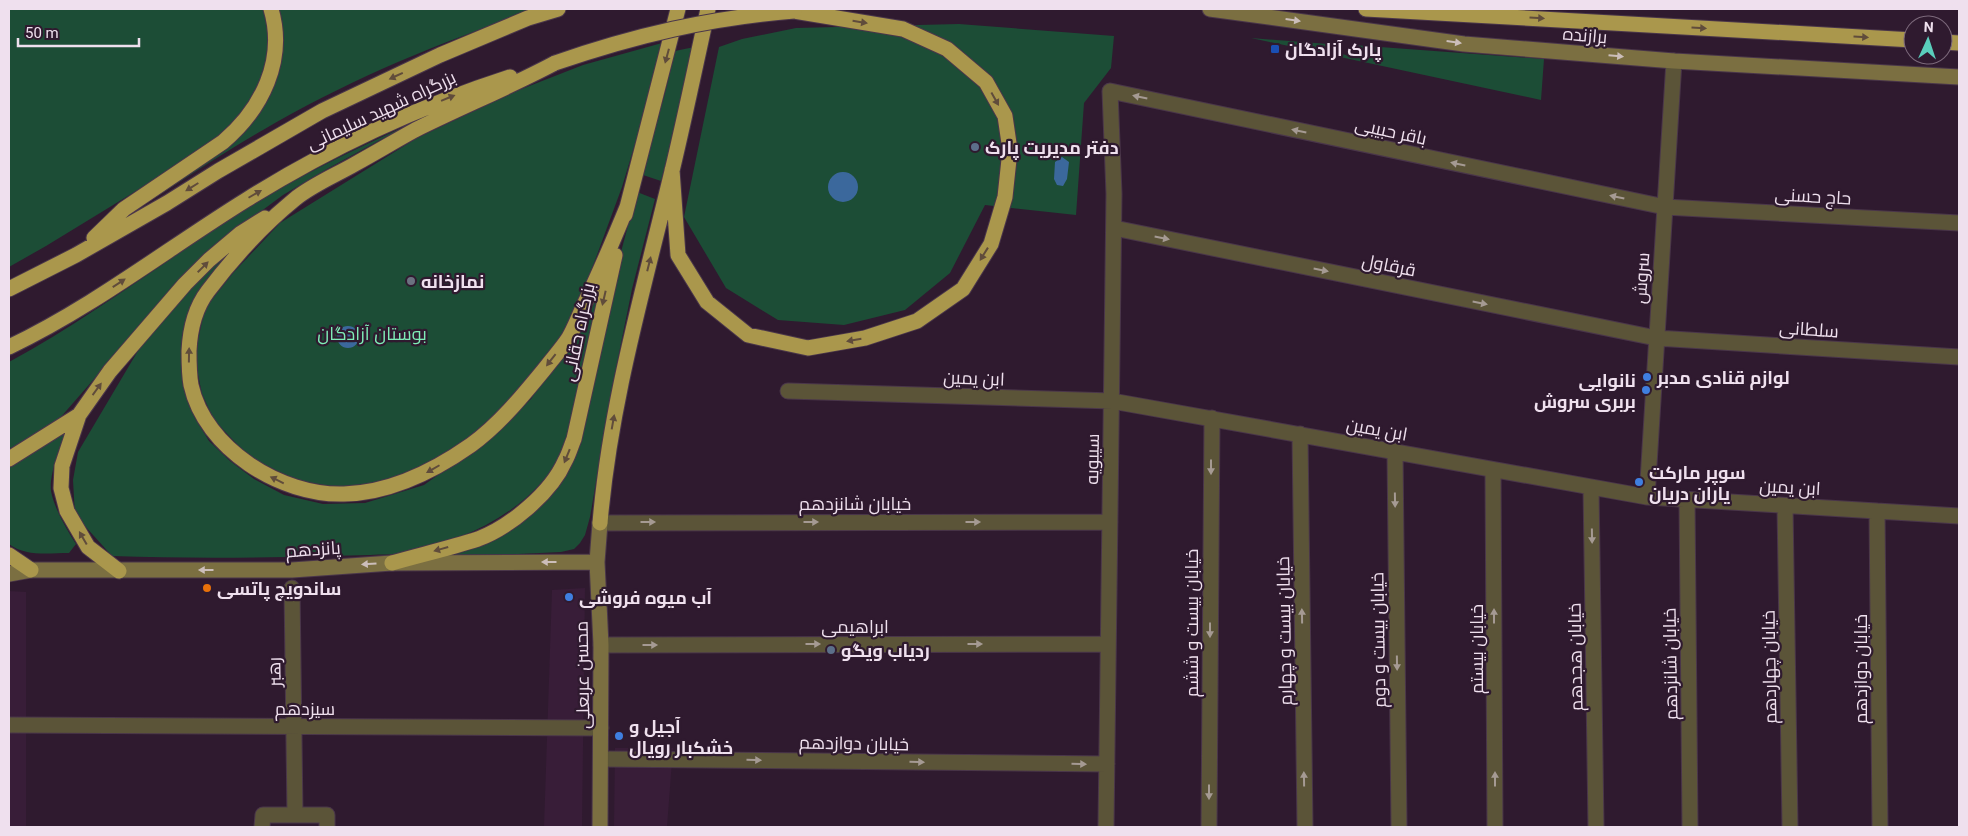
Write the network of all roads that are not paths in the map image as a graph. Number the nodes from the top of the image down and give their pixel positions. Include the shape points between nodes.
1 (271, 9) edge
2 (558, 9) edge
3 (678, 9) edge
4 (708, 9) edge
5 (810, 9) edge
6 (1210, 9) edge
7 (1366, 9) edge
8 (794, 11) junction
9 (1903, 39) edge
10 (1674, 61) junction
11 (555, 63) junction
12 (1959, 77) edge
13 (1110, 91) joint
14 (672, 170) junction
15 (297, 197) junction
16 (627, 207) junction
17 (1665, 207) junction
18 (1959, 223) edge
19 (1114, 228) junction
20 (76, 255) junction
21 (9, 289) edge
22 (1656, 338) junction
23 (9, 348) edge
24 (1959, 357) edge
25 (788, 391) dead end
26 (1112, 401) junction
27 (79, 414) junction
28 (1212, 418) junction
29 (1300, 434) junction
30 (1395, 452) junction
31 (9, 458) edge
32 (1493, 470) junction
33 (1591, 487) junction
34 (1647, 497) junction
35 (1687, 500) junction
36 (1785, 506) junction
37 (1877, 511) junction
38 (1959, 516) edge
39 (600, 522) junction
40 (1110, 522) junction
41 (9, 555) edge
42 (392, 562) junction
43 (598, 562) junction
44 (31, 570) junction
45 (119, 570) junction
46 (9, 574) edge
47 (292, 588) dead end
48 (1108, 644) junction
49 (602, 645) junction
50 (9, 725) edge
51 (294, 726) junction
52 (601, 728) junction
53 (601, 759) junction
54 (1107, 764) junction
55 (295, 815) junction
56 (262, 827) edge
57 (327, 827) edge
58 (600, 827) edge
59 (1106, 827) edge
60 (1208, 827) edge
61 (1305, 827) edge
62 (1399, 827) edge
63 (1495, 827) edge
64 (1596, 827) edge
65 (1690, 827) edge
66 (1790, 827) edge
67 (1880, 827) edge

1 - 20 highway via 277,40 274,62 268,83 250,114 223,142 124,209
2 -> 20 highway, بزرگراه شهید سلیمانی via 528,18 440,55 322,111
3 -> 16 highway, بزرگراه حقانی
4 - 14 highway
5 - 8 highway, بزرگراه شهید سلیمانی
6 -> 10 main road, برازنده via 1464,44
7 -> 9 highway
8 - 11 highway, بزرگراه شهید سلیمانی, bridge via 742,15 664,30
8 -> 14 highway via 903,29 947,49 986,82 1004,116 1010,150 1005,197 991,244 962,290 917,321 865,338 808,348 748,335 706,302 678,255
10 - 12 main road, برازنده
10 - 17 street, سروش
11 - 15 highway via 414,131
23 -> 11 highway, بزرگراه شهید سلیمانی via 78,309 246,200 311,162 404,116 460,93
17 -> 13 street, باقر حبیبی
13 - 19 street, سیبویه
39 -> 14 highway via 620,380
16 -> 15 highway via 568,339 504,415 473,443 427,472 393,486 344,494 305,490 256,469 230,450 212,431 191,386 189,344 198,307 230,264
27 -> 15 highway via 152,320 209,260 241,233
16 -> 42 highway, بزرگراه حقانی via 574,439 558,474 525,510 501,527 478,538
17 - 18 street, حاج حسنی
17 - 22 street, سروش
19 -> 22 street, قرقاول
19 - 26 street, سیبویه
20 - 21 highway, بزرگراه شهید سلیمانی
22 - 24 street, سلطانی
22 - 34 street, سروش
25 - 26 street, ابن یمین
26 - 28 street, ابن یمین
26 - 40 street, سیبویه
27 - 31 highway
45 -> 27 highway via 88,547 68,511 61,488 62,466
28 - 29 street, ابن یمین
28 -> 60 street, خیابان بیست و ششم
29 - 30 street, ابن یمین
61 -> 29 street, خیابان بیست و چهارم
30 - 32 street, ابن یمین
30 -> 62 street, خیابان بیست و دوم
32 - 33 street, ابن یمین
63 -> 32 street, خیابان بیستم
33 - 34 street, ابن یمین
33 -> 64 street, خیابان هجدهم
34 - 35 street, ابن یمین
35 - 36 street, ابن یمین
35 - 65 street, خیابان شانزدهم
36 - 37 street, ابن یمین
36 - 66 street, خیابان چهاردهم
37 - 38 street, ابن یمین
37 - 67 street, خیابان دوازدهم
39 -> 40 street, خیابان شانزدهم
39 - 43 main road, محسن عربعلی
40 - 48 street, سیبویه
41 - 44 highway
43 -> 42 main road, پانزدهم
42 -> 45 main road, پانزدهم via 292,570
43 - 49 main road, محسن عربعلی
44 - 45 main road, پانزدهم
44 - 46 main road, پانزدهم
47 - 51 street, رهبر
49 -> 48 street, ابراهیمی
48 - 54 street, سیبویه
49 - 52 main road, محسن عربعلی
50 - 51 street, سیزدهم
51 - 52 street, سیزدهم
51 - 55 street, رهبر
52 - 53 main road, محسن عربعلی
53 -> 54 street, خیابان دوازدهم
53 - 58 main road, محسن عربعلی
54 - 59 street, سیبویه
55 - 56 street via 263,815
55 - 57 street via 327,815

